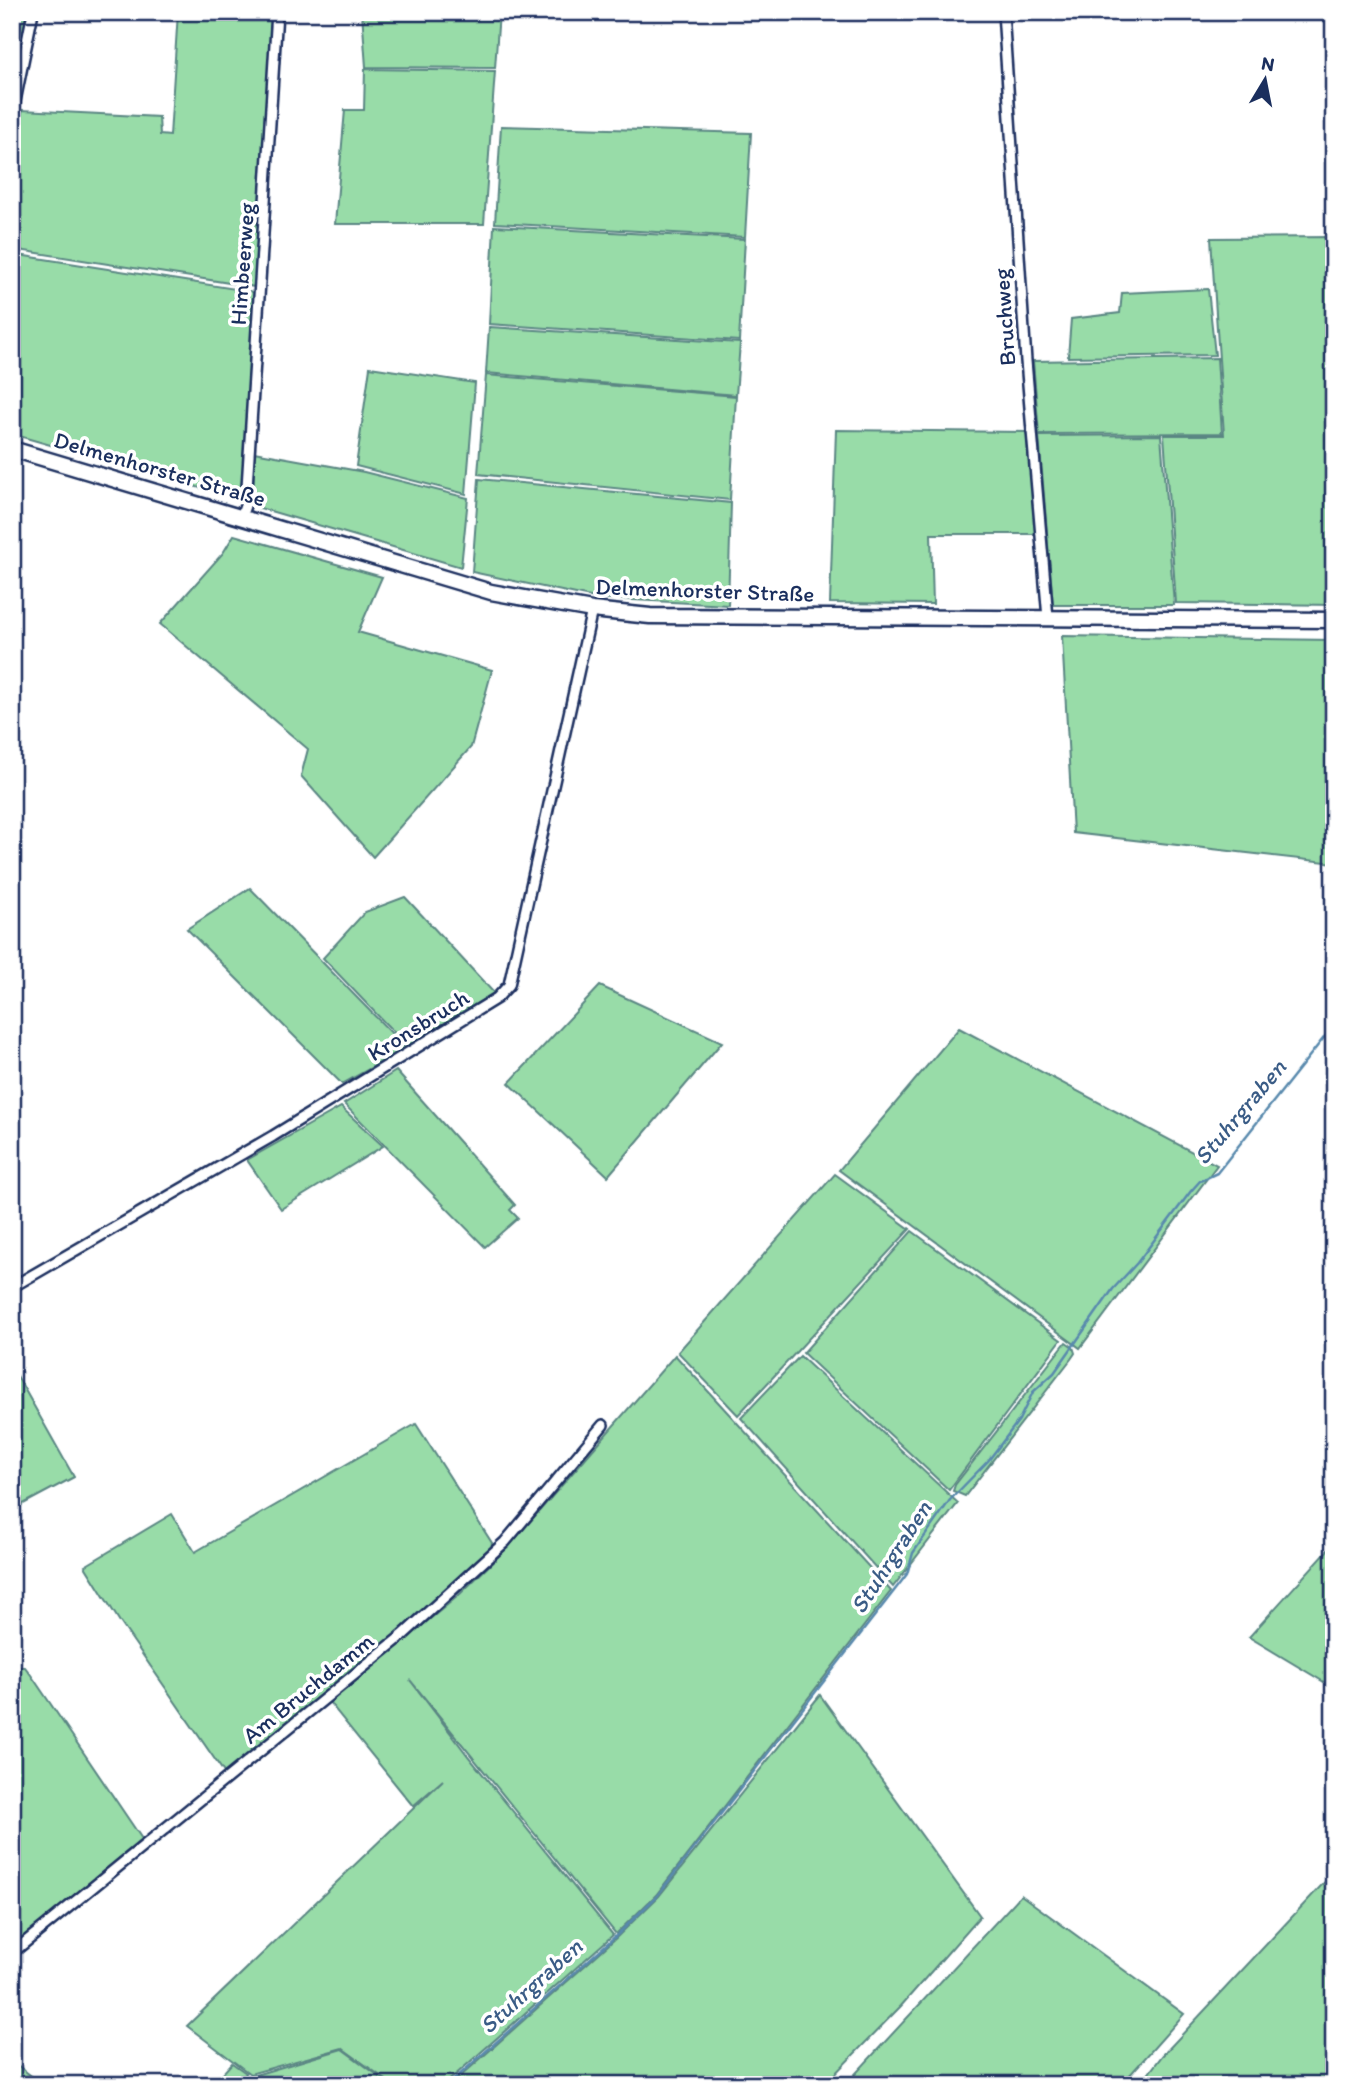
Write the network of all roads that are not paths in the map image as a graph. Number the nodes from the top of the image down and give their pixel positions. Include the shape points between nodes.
1 (33, 12) edge
2 (277, 12) edge
3 (1003, 12) edge
4 (12, 116) edge
5 (12, 449) edge
6 (241, 517) junction
7 (592, 610) junction
8 (1048, 618) junction
9 (1334, 620) edge
10 (12, 1287) edge
11 (603, 1425) dead end
12 (12, 1953) edge

1 - 4 street
2 - 6 street, Himbeerweg via 247,489
3 - 8 street, Bruchweg
5 - 6 main road, Delmenhorster Straße
6 - 7 main road, Delmenhorster Straße via 491,592
7 - 8 main road, Delmenhorster Straße via 650,616
7 - 10 street, Kronsbruch via 509,985 497,998 273,1136
8 - 9 main road, Delmenhorster Straße
11 - 12 street, Am Bruchdamm via 505,1542 403,1635

